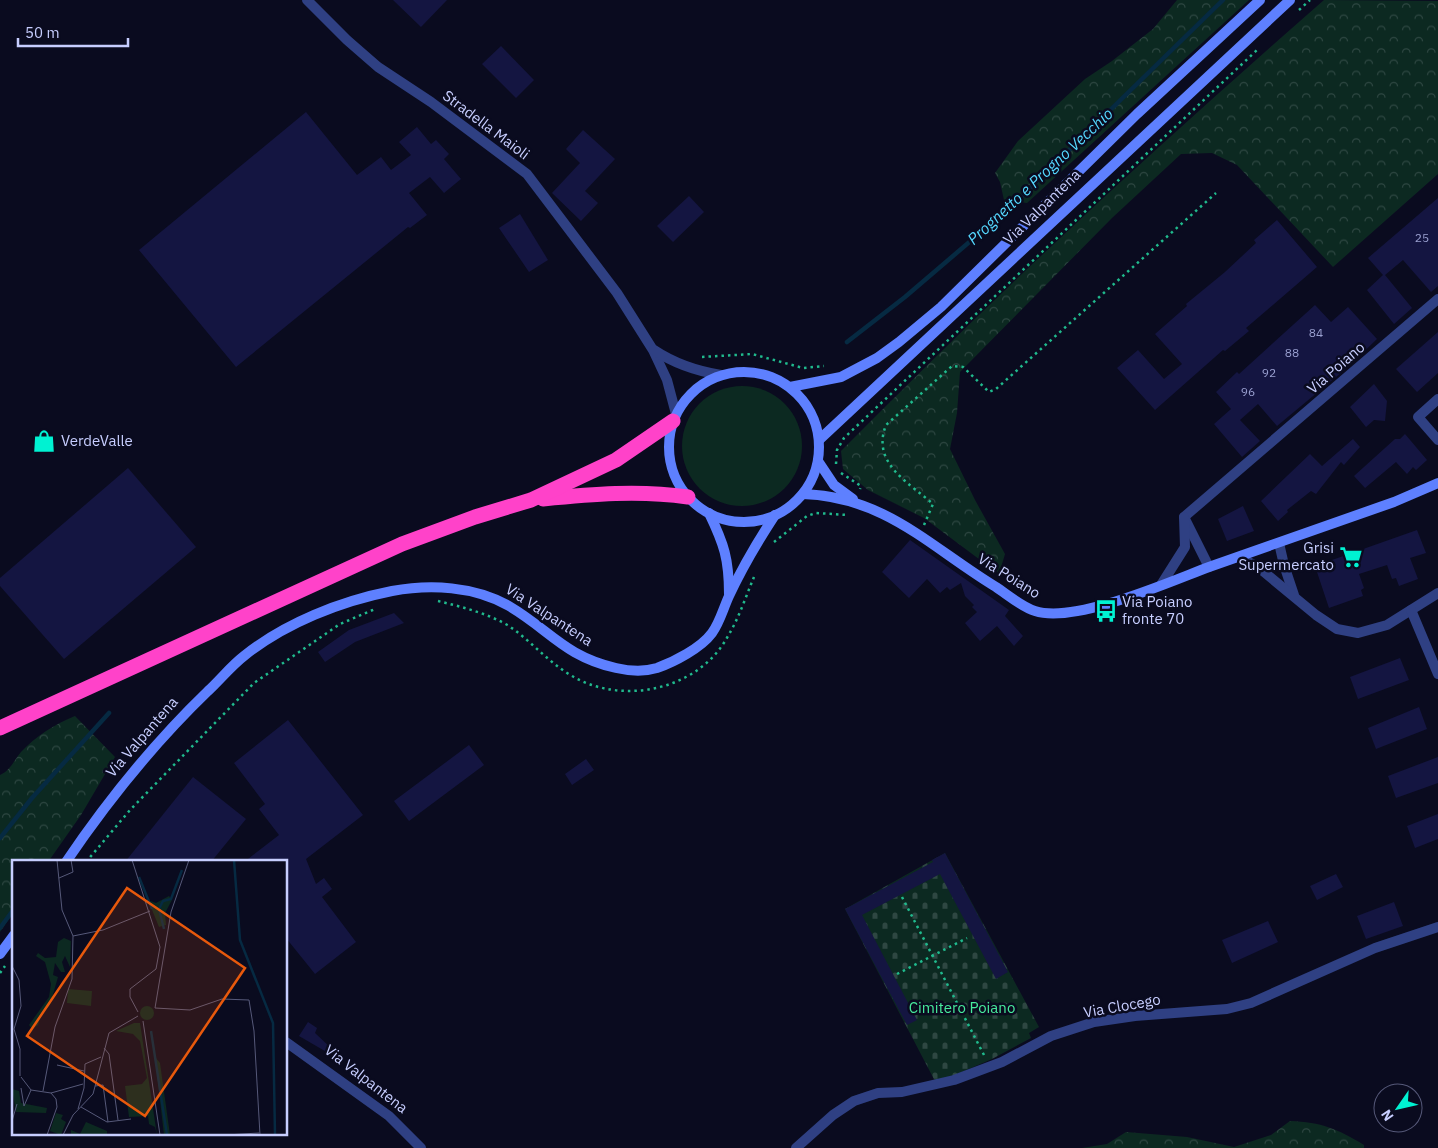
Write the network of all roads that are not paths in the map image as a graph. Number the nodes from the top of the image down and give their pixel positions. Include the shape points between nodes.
1 (308, 0) edge
2 (1260, 0) edge
3 (1290, 0) edge
4 (1438, 299) edge
5 (653, 350) junction
6 (721, 375) junction
7 (790, 387) junction
8 (1438, 399) edge
9 (675, 417) junction
10 (819, 440) junction
11 (1438, 440) edge
12 (818, 461) junction
13 (1438, 483) edge
14 (803, 494) junction
15 (688, 497) junction
16 (531, 500) junction
17 (856, 501) junction
18 (709, 513) junction
19 (775, 515) junction
20 (1184, 517) junction
21 (1279, 543) junction
22 (1239, 557) junction
23 (1210, 567) junction
24 (1161, 585) junction
25 (1438, 593) edge
26 (1295, 596) junction
27 (729, 597) junction
28 (1411, 610) junction
29 (1438, 674) edge
30 (0, 728) edge
31 (67, 860) edge
32 (1438, 927) edge
33 (12, 938) edge
34 (0, 954) edge
35 (288, 1043) edge
36 (421, 1148) edge
37 (796, 1148) edge

1 - 5 street, Stradella Maioli via 378,67 527,174 618,293
2 - 7 street, Via Valpantena via 1137,114 941,307 892,348 841,377
3 - 10 street, Via Valpantena
4 - 20 street, Via Poiano
5 - 6 street, Stradella Maioli via 688,368
5 - 9 street, Stradella Maioli via 666,380
6 - 7 street, Via Valpantena via 750,371 777,379
6 - 9 street, Via Valpantena via 694,390
7 - 10 street, Via Valpantena via 808,408
8 - 11 street via 1418,417
9 - 15 street, Via Valpantena via 669,444 670,461 677,481
9 - 16 highway, Via Valpantena via 616,460
10 - 12 street, Via Valpantena
12 - 14 street, Via Valpantena
12 - 17 street, Via Poiano via 834,485
13 - 21 street, Via Poiano
14 - 17 street, Via Poiano via 826,494
14 - 19 street, Via Valpantena
15 - 16 highway, Via Valpantena via 654,492 599,493
15 - 18 street, Via Valpantena
16 - 30 highway via 402,544
17 - 24 street, Via Poiano via 920,534 1034,611 1067,612 1117,601
18 - 19 street, Via Valpantena via 725,520 742,522 759,521
18 - 27 street, Via Valpantena via 729,566
19 - 27 street, Via Valpantena via 759,538
20 - 23 street
20 - 24 street via 1185,547
21 - 22 street, Via Poiano
21 - 26 street
22 - 23 street, Via Poiano
22 - 26 street via 1258,567
23 - 24 street, Via Poiano
25 - 28 street
26 - 28 street via 1337,629 1358,633 1387,624
27 - 31 street, Via Valpantena via 710,635 690,652 656,668 629,671 592,663 562,646 509,606 460,589 412,588 370,596 320,612 244,656 194,704 150,750 94,820
28 - 29 street
32 - 37 street, Via Clocego via 1375,948 1251,1003 1228,1009 1094,1022 1051,1036 1002,1062 954,1080 854,1101
33 - 34 street
35 - 36 street, Via Valpantena via 381,1110

